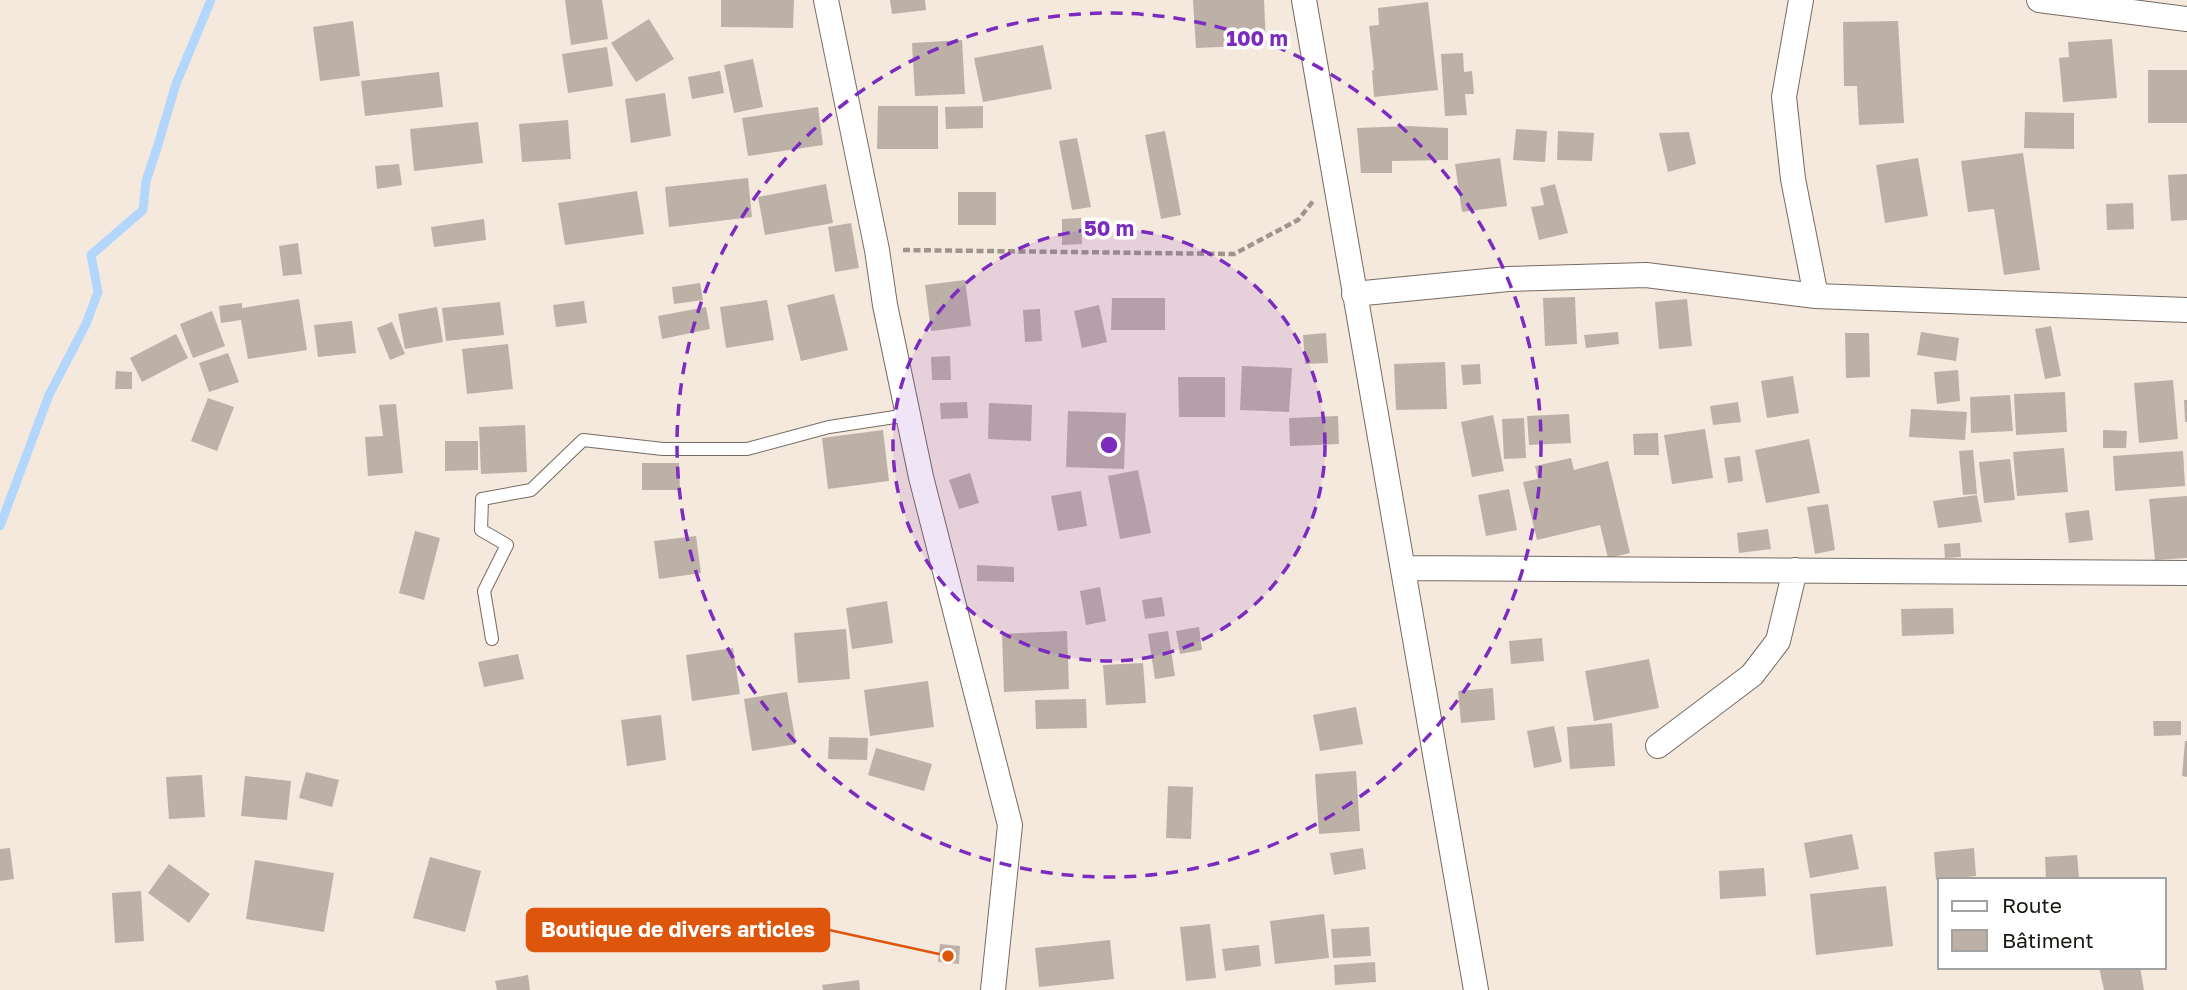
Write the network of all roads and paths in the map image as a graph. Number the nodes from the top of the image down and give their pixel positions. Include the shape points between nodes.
1 (826, 0) edge
2 (1304, 0) edge
3 (1803, 0) edge
4 (2039, 0) edge
5 (2187, 19) edge
6 (1334, 175) junction
7 (877, 250) junction
8 (1354, 293) junction
9 (1816, 296) junction
10 (2187, 310) edge
11 (908, 415) junction
12 (1403, 568) junction
13 (1795, 570) junction
14 (2187, 573) edge
15 (492, 639) dead end
16 (1658, 746) dead end
17 (993, 990) edge
18 (1476, 990) edge

1 - 7 street
2 - 6 street
3 - 9 street via 1784,97 1793,179
4 - 5 street
6 - 7 path via 1297,220 1234,254
6 - 8 street
7 - 11 street
8 - 9 street via 1508,279 1647,275
8 - 12 street
9 - 10 street
11 - 15 lane via 829,427 747,449 663,449 583,440 531,490 482,499 481,530 507,545 484,591
11 - 17 street via 1010,825
12 - 13 street
12 - 18 street
13 - 14 street
13 - 16 street via 1777,641 1752,675

